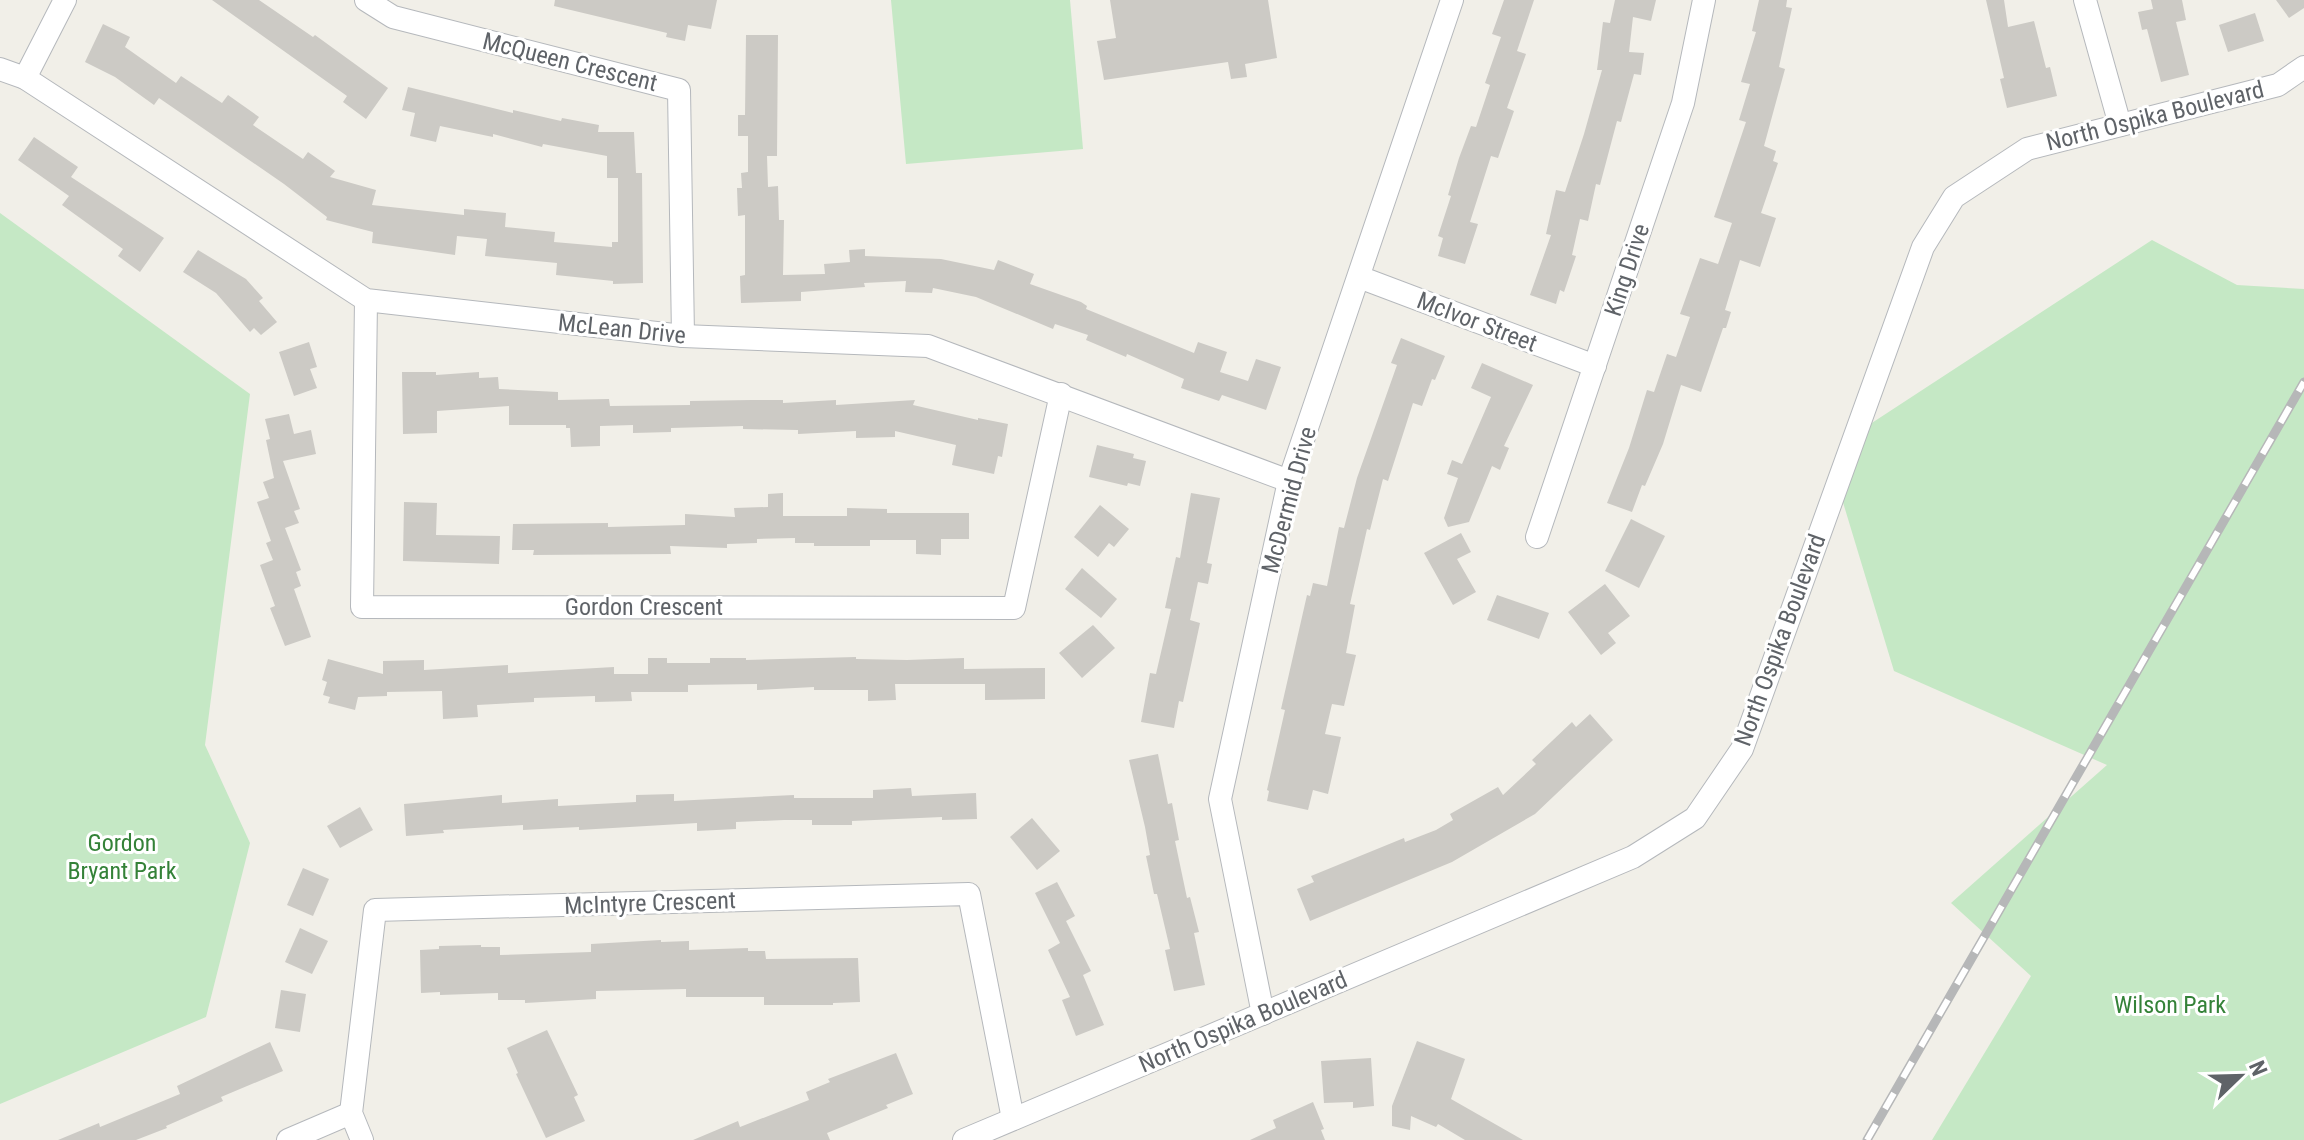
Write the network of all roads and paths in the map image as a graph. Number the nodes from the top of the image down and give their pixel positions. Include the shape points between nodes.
1 (65, 0) edge
2 (366, 0) edge
3 (1452, 0) edge
4 (1704, 0) edge
5 (2085, 0) edge
6 (2304, 67) edge
7 (0, 69) edge
8 (25, 78) junction
9 (2120, 125) junction
10 (1359, 277) junction
11 (366, 300) junction
12 (683, 336) junction
13 (1595, 366) junction
14 (1061, 394) junction
15 (1289, 481) junction
16 (1537, 537) dead end
17 (1263, 1014) junction
18 (351, 1113) junction
19 (1013, 1119) junction
20 (288, 1140) edge
21 (362, 1140) edge
22 (964, 1140) edge

1 - 8 street
2 - 12 street, McQueen Crescent via 393,17 679,90
3 - 10 street, McDermid Drive
4 - 13 street, King Drive via 1683,103
5 - 9 street
6 - 9 street, North Ospika Boulevard via 2278,85
7 - 8 street, McLean Drive
8 - 11 street, McLean Drive
9 - 17 street, North Ospika Boulevard via 2027,149 1954,197 1923,247 1742,749 1695,818 1633,857
10 - 13 street, McIvor Street
10 - 15 street, McDermid Drive
11 - 12 street, McLean Drive
11 - 14 street, Gordon Crescent via 362,607 1014,608
12 - 14 street, McLean Drive via 928,346
13 - 16 street, King Drive
14 - 15 street, McLean Drive
15 - 17 street, McDermid Drive via 1220,799
17 - 19 street, North Ospika Boulevard
18 - 19 street, McIntyre Crescent via 375,910 969,894
18 - 20 street
18 - 21 street
19 - 22 street, North Ospika Boulevard

